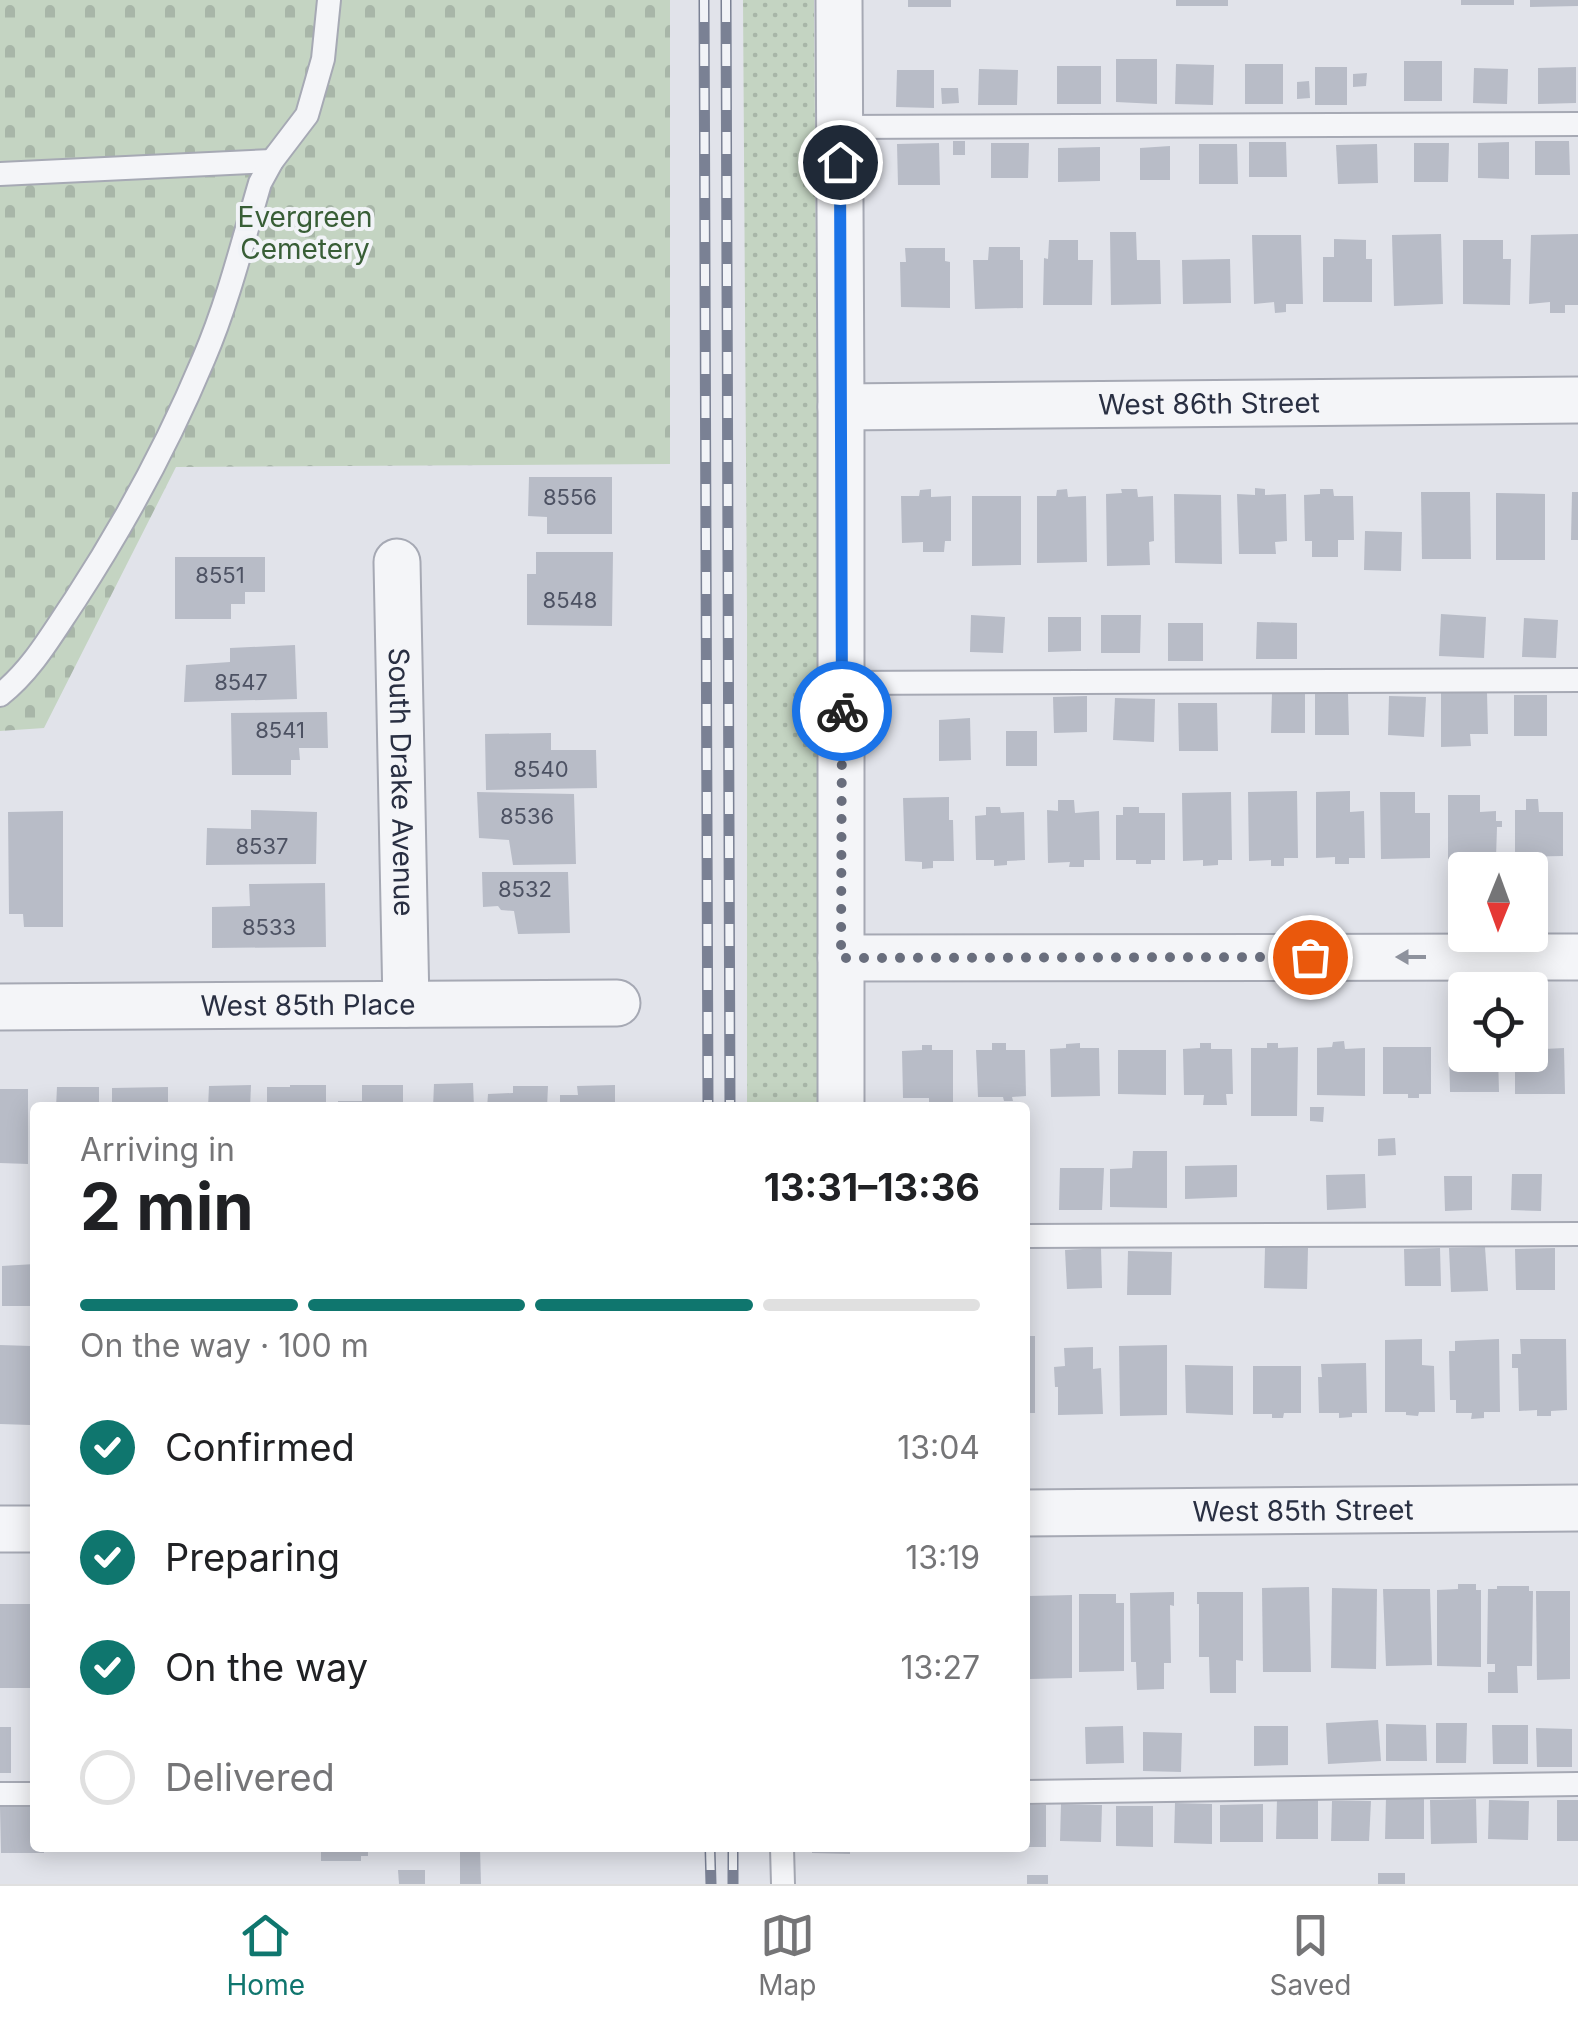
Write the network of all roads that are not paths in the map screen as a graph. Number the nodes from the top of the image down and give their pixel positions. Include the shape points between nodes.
1 (330, 0) edge
2 (839, 0) edge
3 (1578, 124) edge
4 (840, 126) junction
5 (272, 161) junction
6 (0, 174) edge
7 (1578, 400) edge
8 (841, 408) junction
9 (397, 562) dead end
10 (1578, 680) edge
11 (842, 684) junction
12 (0, 695) edge
13 (1578, 957) edge
14 (841, 958) junction
15 (618, 1003) dead end
16 (406, 1004) junction
17 (0, 1007) edge
18 (840, 1102) edge
19 (1578, 1234) edge
20 (1030, 1236) edge
21 (1578, 1508) edge
22 (1030, 1514) edge
23 (0, 1529) edge
24 (30, 1529) edge
25 (1578, 1784) edge
26 (1030, 1792) edge
27 (0, 1794) edge
28 (30, 1794) edge
29 (782, 1852) edge
30 (783, 1884) edge

1 - 5 lane via 308,115
2 - 4 street
3 - 4 lane
4 - 8 street
5 - 6 lane
5 - 12 lane via 206,354 165,444 57,627 20,679
7 - 8 street, West 86th Street
8 - 11 street
9 - 16 street, South Drake Avenue
10 - 11 lane
11 - 14 street
13 -> 14 street
14 - 18 street
15 - 16 street, West 85th Place
16 - 17 street, West 85th Place
19 - 20 lane
21 - 22 street, West 85th Street
23 - 24 street
25 - 26 lane
27 - 28 lane
29 - 30 lane

